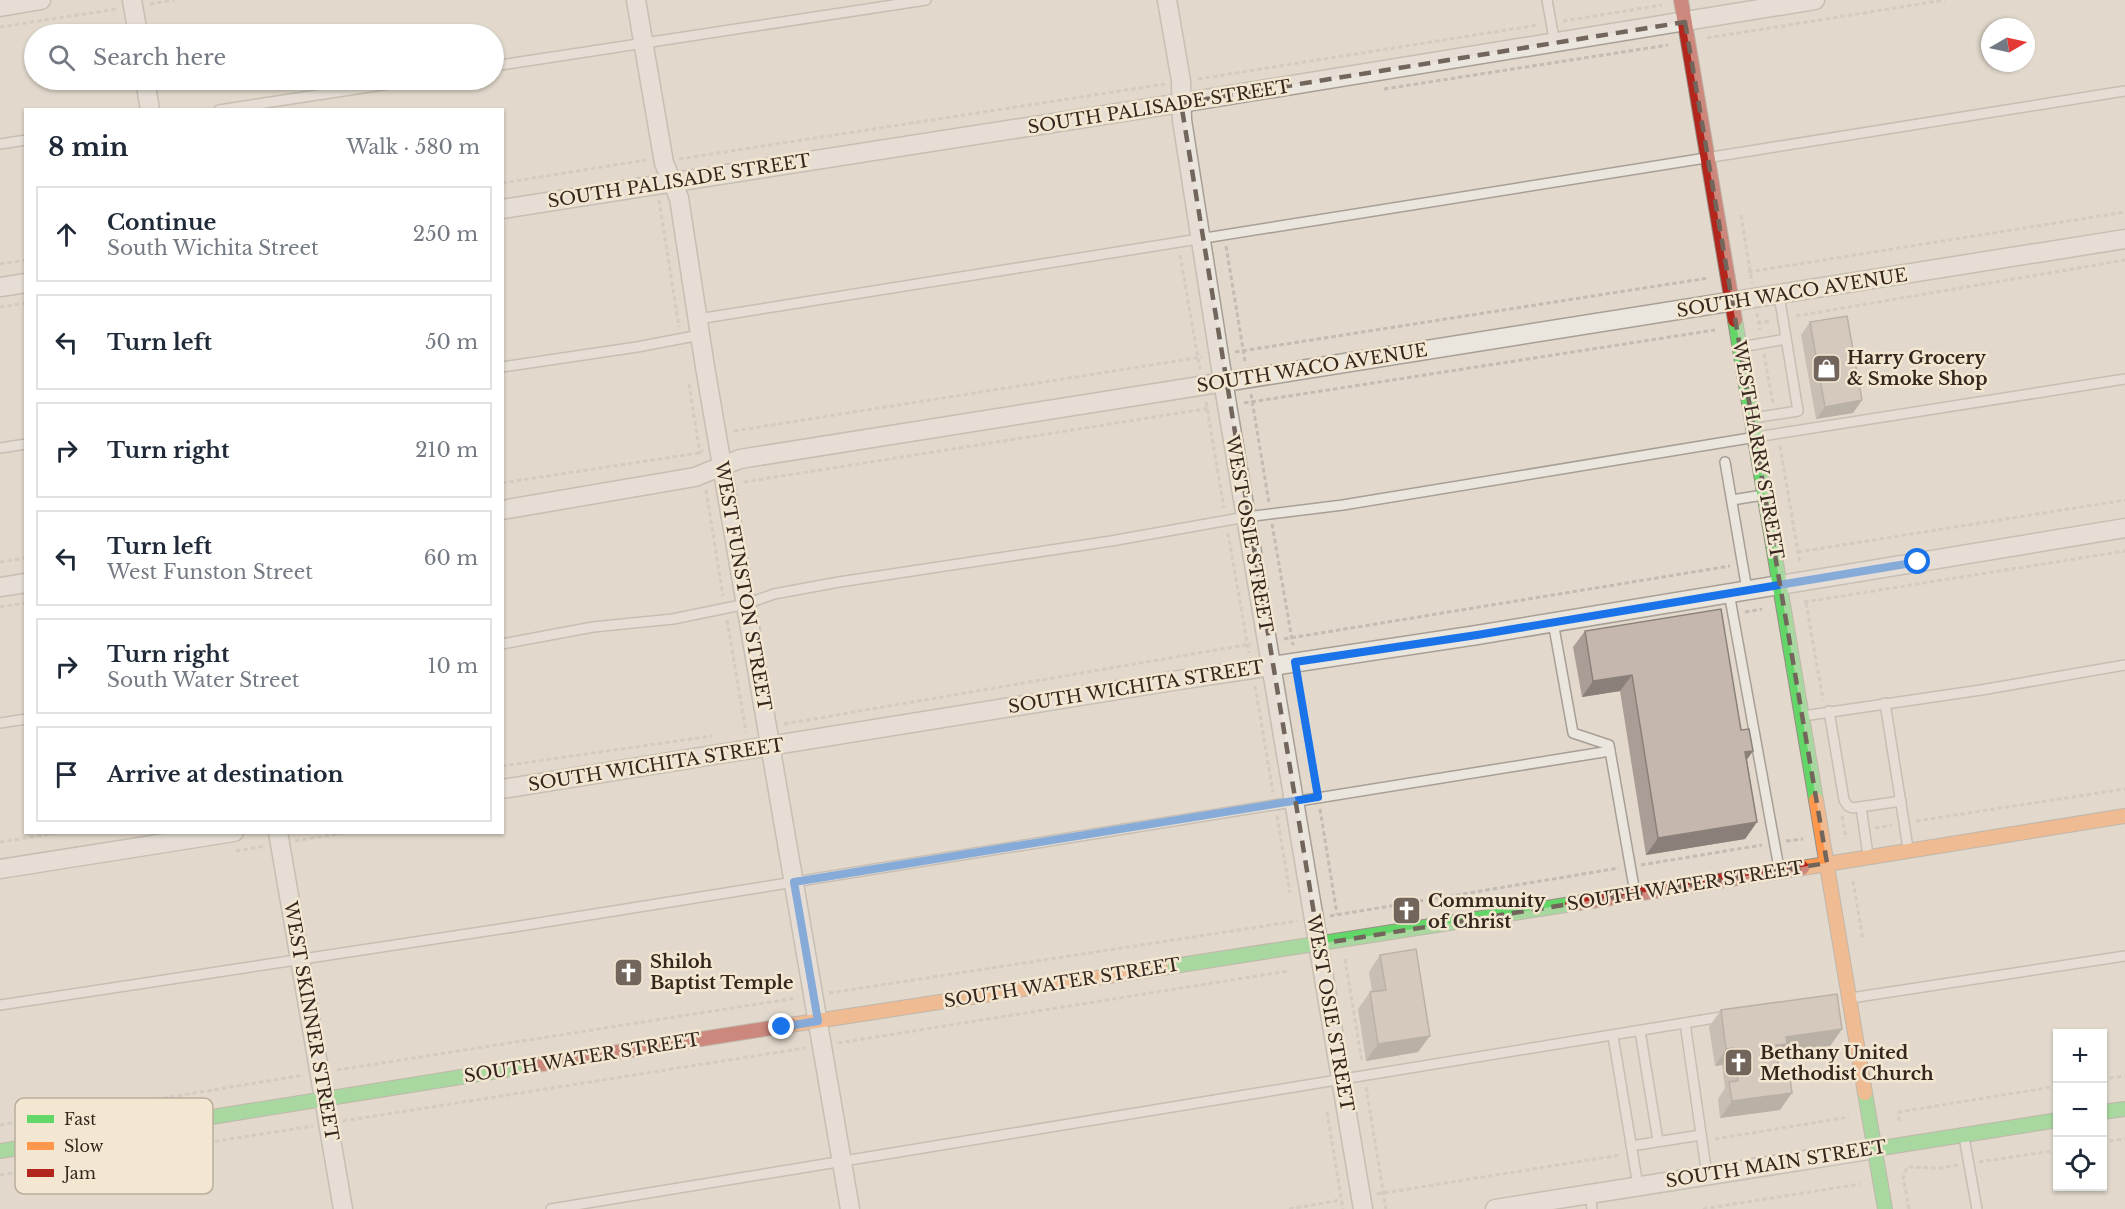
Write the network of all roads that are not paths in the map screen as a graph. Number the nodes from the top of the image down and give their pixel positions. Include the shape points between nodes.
1 (41, 0) edge
2 (636, 0) edge
3 (926, 0) edge
4 (1167, 0) edge
5 (1547, 0) edge
6 (1681, 0) edge
7 (1815, 0) edge
8 (132, 3) edge
9 (0, 7) edge
10 (1685, 22) junction
11 (136, 24) edge
12 (644, 44) junction
13 (1555, 44) junction
14 (504, 65) edge
15 (147, 90) edge
16 (350, 90) edge
17 (2125, 91) edge
18 (1181, 103) junction
19 (150, 108) edge
20 (232, 108) edge
21 (24, 140) edge
22 (0, 144) edge
23 (1708, 158) junction
24 (672, 183) junction
25 (504, 208) edge
26 (2125, 239) edge
27 (1201, 240) junction
28 (24, 283) edge
29 (0, 287) edge
30 (1779, 295) junction
31 (1733, 303) junction
32 (699, 327) junction
33 (1786, 339) junction
34 (1741, 347) junction
35 (504, 367) edge
36 (2125, 379) edge
37 (1223, 381) junction
38 (1753, 418) junction
39 (1756, 437) junction
40 (24, 444) edge
41 (0, 448) edge
42 (1725, 462) dead end
43 (722, 466) junction
44 (1766, 495) junction
45 (1732, 500) junction
46 (504, 510) edge
47 (1246, 518) junction
48 (2125, 528) edge
49 (24, 583) edge
50 (1781, 585) junction
51 (0, 587) edge
52 (1747, 590) junction
53 (1729, 593) junction
54 (746, 604) junction
55 (1553, 622) junction
56 (504, 644) edge
57 (1271, 666) junction
58 (2125, 666) edge
59 (1886, 703) junction
60 (1829, 711) junction
61 (1803, 716) junction
62 (24, 719) edge
63 (0, 723) edge
64 (770, 746) junction
65 (1610, 751) junction
66 (504, 789) edge
67 (1294, 801) junction
68 (1901, 801) junction
69 (1861, 807) junction
70 (2125, 816) edge
71 (221, 834) edge
72 (278, 834) edge
73 (1908, 850) junction
74 (1869, 857) junction
75 (1827, 863) junction
76 (0, 869) edge
77 (1780, 871) junction
78 (794, 882) junction
79 (1635, 894) junction
80 (1318, 944) junction
81 (2125, 956) edge
82 (300, 959) junction
83 (1845, 999) junction
84 (0, 1005) edge
85 (1740, 1014) edge
86 (818, 1021) junction
87 (1686, 1023) junction
88 (1640, 1031) junction
89 (1613, 1036) junction
90 (1341, 1078) junction
91 (324, 1100) junction
92 (2125, 1109) edge
93 (2107, 1111) edge
94 (213, 1117) edge
95 (2053, 1120) edge
96 (1964, 1134) junction
97 (1702, 1138) junction
98 (1658, 1142) junction
99 (15, 1149) edge
100 (1632, 1149) junction
101 (1875, 1149) junction
102 (0, 1151) edge
103 (842, 1162) junction
104 (1707, 1175) junction
105 (1638, 1186) junction
106 (1591, 1201) edge
107 (1363, 1203) edge
108 (343, 1209) edge
109 (551, 1209) edge
110 (850, 1209) edge
111 (1495, 1209) edge
112 (1885, 1209) edge
113 (1977, 1209) edge

1 - 9 street
2 - 12 street, WEST FUNSTON STREET
3 - 12 lane
4 - 18 street, WEST OSIE STREET
5 - 13 lane
6 - 10 street, WEST HARRY STREET
7 - 10 street, SOUTH PALISADE STREET
8 - 11 street
10 - 13 street, SOUTH PALISADE STREET
10 - 23 street, WEST HARRY STREET
12 - 14 lane
12 - 24 street, WEST FUNSTON STREET via 664,160
13 - 18 street, SOUTH PALISADE STREET
15 - 19 street
16 - 20 lane
17 - 23 lane
18 - 24 street, SOUTH PALISADE STREET
18 - 27 street, WEST OSIE STREET
21 - 22 lane
23 - 27 lane
23 - 31 street, WEST HARRY STREET
24 - 25 street, SOUTH PALISADE STREET
24 - 32 street, WEST FUNSTON STREET via 679,198
26 - 30 street, SOUTH WACO AVENUE
27 - 32 lane
27 - 37 street, WEST OSIE STREET
28 - 29 street
30 - 31 street, SOUTH WACO AVENUE
30 - 33 lane
31 - 34 street, WEST HARRY STREET
31 - 37 street, SOUTH WACO AVENUE
32 - 35 lane via 637,347
32 - 43 street, WEST FUNSTON STREET
33 - 34 lane
33 - 38 lane via 1798,411
34 - 38 street, WEST HARRY STREET
36 - 39 lane
37 - 43 street, SOUTH WACO AVENUE via 740,459
37 - 47 street, WEST OSIE STREET
38 - 39 street, WEST HARRY STREET
39 - 44 street, WEST HARRY STREET
39 - 47 lane
40 - 41 lane
42 - 45 lane
43 - 46 street, SOUTH WACO AVENUE via 695,477
43 - 54 street, WEST FUNSTON STREET
44 - 45 lane
44 - 50 street, WEST HARRY STREET
45 - 52 lane
47 - 54 lane via 785,592
47 - 57 street, WEST OSIE STREET
48 - 50 street, SOUTH WICHITA STREET
49 - 51 street
50 - 52 street, SOUTH WICHITA STREET
50 - 61 street, WEST HARRY STREET
52 - 53 street, SOUTH WICHITA STREET
53 - 55 street, SOUTH WICHITA STREET
53 - 77 lane
54 - 56 lane via 673,619 593,627
54 - 64 street, WEST FUNSTON STREET
55 - 57 street, SOUTH WICHITA STREET
55 - 65 lane via 1573,733 1608,745
57 - 64 street, SOUTH WICHITA STREET
57 - 67 street, WEST OSIE STREET
58 - 59 lane
59 - 60 lane
59 - 68 lane
60 - 61 lane
60 - 69 lane via 1844,800 1848,806
61 - 75 street, WEST HARRY STREET
62 - 63 lane
64 - 66 street, SOUTH WICHITA STREET
64 - 78 street, WEST FUNSTON STREET
65 - 67 lane
65 - 79 lane
67 - 78 lane
67 - 80 street, WEST OSIE STREET
68 - 69 lane
68 - 73 lane
69 - 74 lane
70 - 73 street, SOUTH WATER STREET
71 - 76 street
72 - 82 street, WEST SKINNER STREET
73 - 74 street, SOUTH WATER STREET
74 - 75 street, SOUTH WATER STREET
75 - 77 street, SOUTH WATER STREET
75 - 83 street, WEST HARRY STREET
77 - 79 street, SOUTH WATER STREET
78 - 82 lane
78 - 86 street, WEST FUNSTON STREET
79 - 80 street, SOUTH WATER STREET
80 - 86 street, SOUTH WATER STREET
80 - 90 street, WEST OSIE STREET
81 - 83 lane
82 - 84 lane
82 - 91 street, WEST SKINNER STREET
83 - 101 street, WEST HARRY STREET
85 - 87 lane
86 - 91 street, SOUTH WATER STREET
86 - 103 street, WEST FUNSTON STREET
87 - 88 lane
87 - 97 lane
88 - 89 lane
88 - 98 lane
89 - 90 lane
89 - 100 lane
90 - 103 lane
90 - 107 street, WEST OSIE STREET
91 - 94 street, SOUTH WATER STREET
91 - 108 street, WEST SKINNER STREET
92 - 93 street
95 - 96 street, SOUTH MAIN STREET
96 - 101 street, SOUTH MAIN STREET
96 - 113 lane
97 - 98 lane
97 - 104 lane
98 - 100 lane
99 - 102 street, SOUTH WATER STREET
100 - 105 lane
101 - 104 street, SOUTH MAIN STREET
101 - 112 street, WEST HARRY STREET
103 - 109 lane
103 - 110 street, WEST FUNSTON STREET
104 - 105 street, SOUTH MAIN STREET
105 - 106 street, SOUTH MAIN STREET
106 - 111 street, SOUTH MAIN STREET

